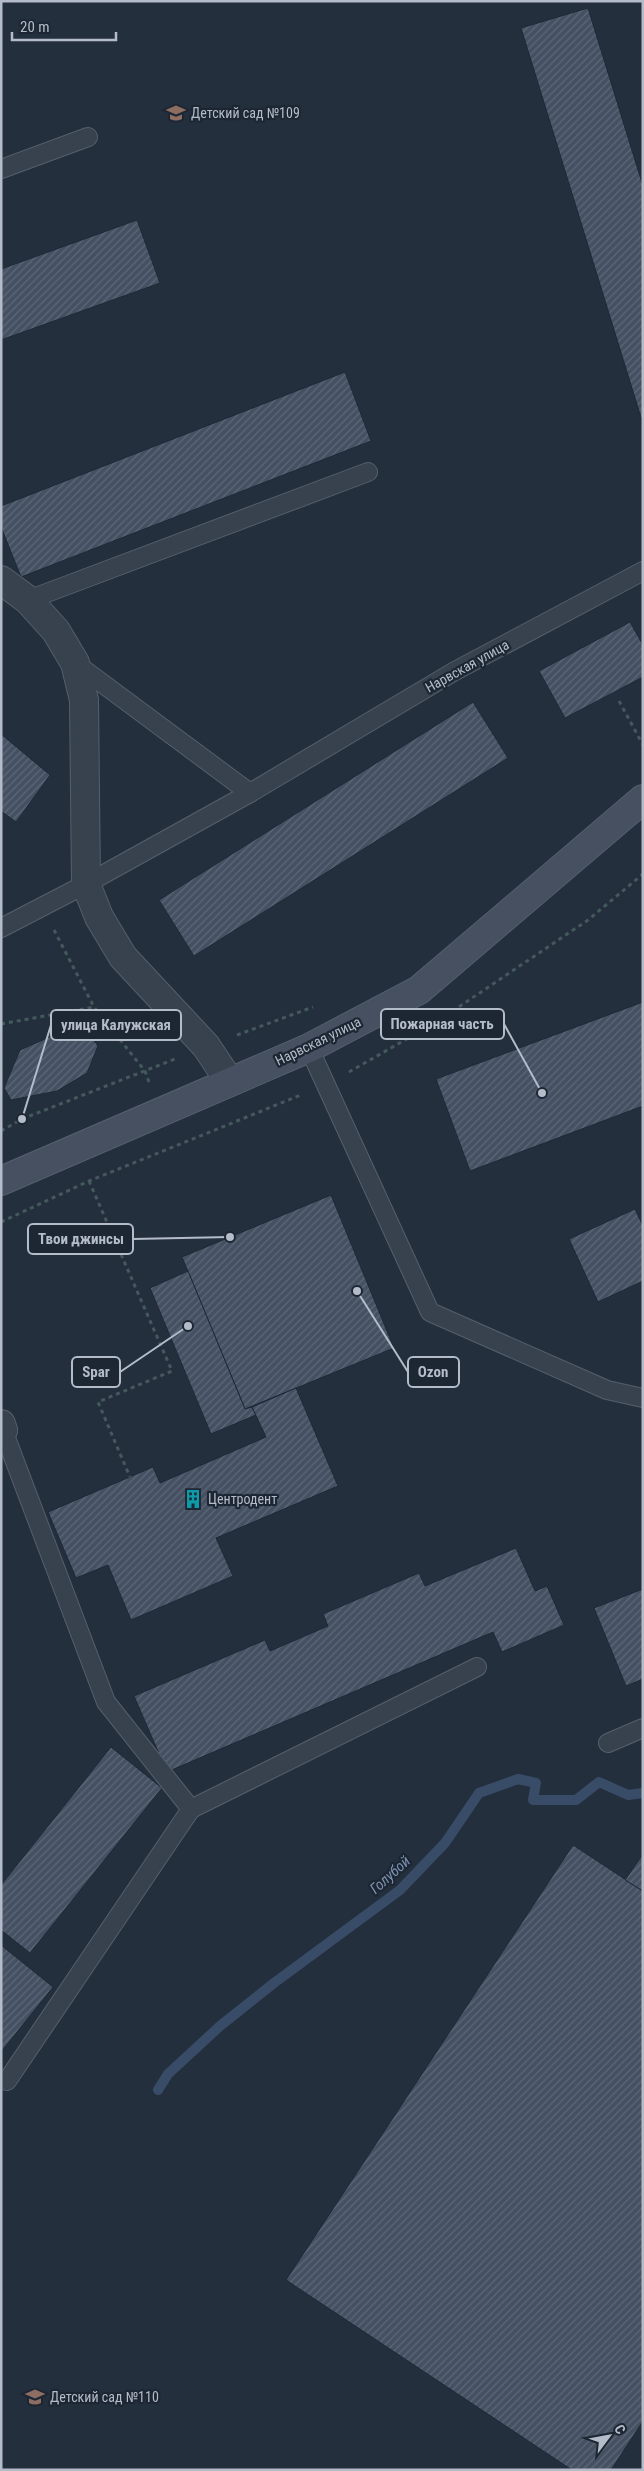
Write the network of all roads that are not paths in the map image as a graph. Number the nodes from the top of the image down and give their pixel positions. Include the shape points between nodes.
1 (88, 137) dead end
2 (1, 169) edge
3 (368, 472) dead end
4 (643, 572) edge
5 (1, 580) edge
6 (28, 600) junction
7 (75, 663) junction
8 (250, 793) junction
9 (643, 799) edge
10 (86, 884) junction
11 (1, 928) edge
12 (308, 1048) junction
13 (230, 1082) junction
14 (1, 1181) edge
15 (643, 1398) edge
16 (2, 1429) edge
17 (477, 1667) dead end
18 (643, 1728) edge
19 (608, 1743) dead end
20 (191, 1809) junction
21 (7, 2081) dead end

1 - 2 lane
3 - 6 lane
4 - 8 lane, Нарвская улица via 455,671
5 - 6 street
6 - 7 street via 56,630
7 - 8 lane
7 - 10 street via 84,700
8 - 10 lane, Нарвская улица
9 - 12 main road, Нарвская улица via 419,990
10 - 11 lane, Нарвская улица
10 - 13 street via 99,917 123,957 206,1046
12 - 13 main road, Нарвская улица
12 - 15 lane via 430,1312 607,1390
13 - 14 main road, Нарвская улица
16 - 20 lane via 106,1702
17 - 20 lane
18 - 19 lane
20 - 21 lane

